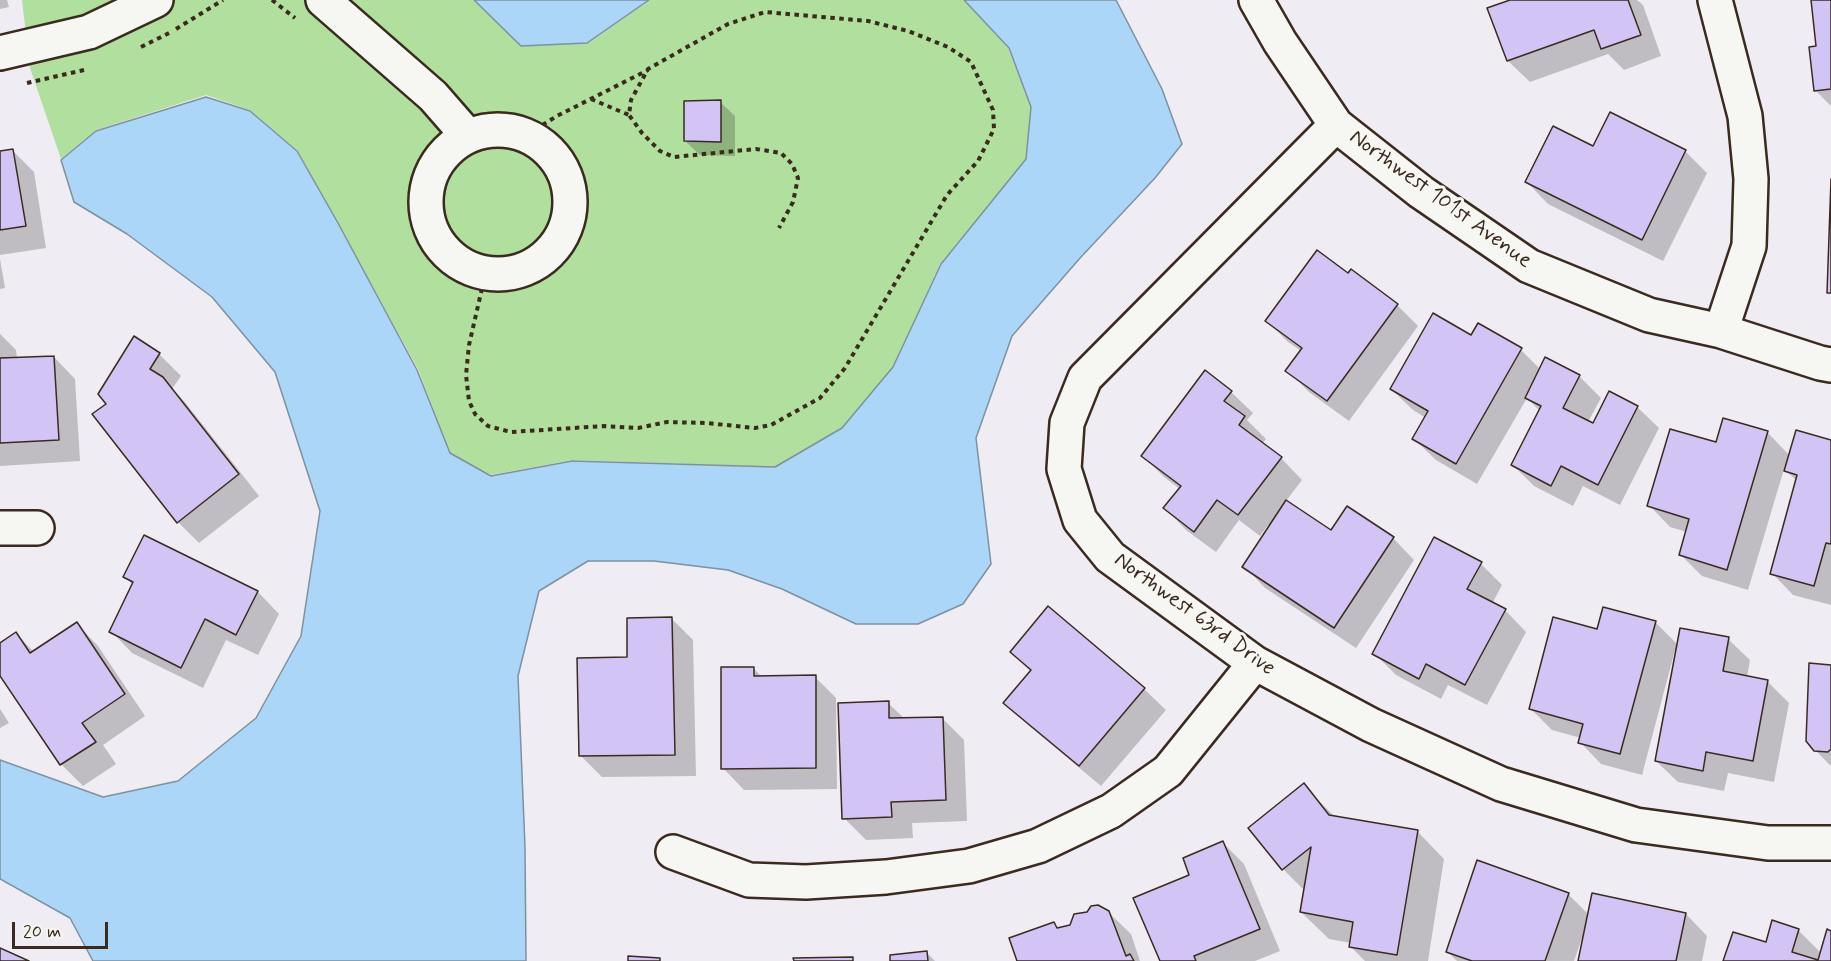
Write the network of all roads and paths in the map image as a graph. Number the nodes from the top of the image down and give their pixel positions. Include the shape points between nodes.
1 (156, 0) edge
2 (323, 0) edge
3 (1256, 0) edge
4 (1715, 0) edge
5 (0, 53) edge
6 (648, 69) junction
7 (590, 99) junction
8 (629, 115) junction
9 (1336, 125) junction
10 (467, 135) junction
11 (530, 138) junction
12 (779, 228) dead end
13 (486, 271) junction
14 (1721, 331) junction
15 (1831, 365) edge
16 (0, 528) edge
17 (37, 528) dead end
18 (1255, 663) junction
19 (1831, 843) edge
20 (673, 852) dead end

1 - 5 street via 88,32
2 - 10 street via 433,96
3 - 9 street, Northwest 101st Avenue
4 - 14 street via 1745,116 1751,179 1749,246
6 - 7 path
6 - 8 path via 631,100
6 - 13 path via 728,24 765,12 868,21 948,47 971,63 993,110 993,129 978,161 947,195 928,224 845,368 820,398 771,425 755,428 667,422 638,428 604,426 510,432 488,426 475,414 469,401 466,375
7 - 8 path
7 - 11 path via 550,120
8 - 12 path via 660,151 674,157 756,149 781,153 798,178 793,202
9 - 14 street, Northwest 101st Avenue via 1421,192 1529,266 1649,315
9 - 18 street, Northwest 63rd Drive via 1085,378 1067,423 1064,469 1080,520 1110,557
10 - 11 street via 498,130
10 - 13 street via 434,164 425,190 425,216 431,234 444,249
11 - 13 street via 563,169 572,200 568,225 559,242 532,266 497,274
14 - 15 street, Northwest 101st Avenue
16 - 17 street
18 - 19 street, Northwest 63rd Drive via 1371,725 1501,784 1636,825 1768,843
18 - 20 street via 1168,771 1111,811 1038,846 969,866 806,882 750,880

